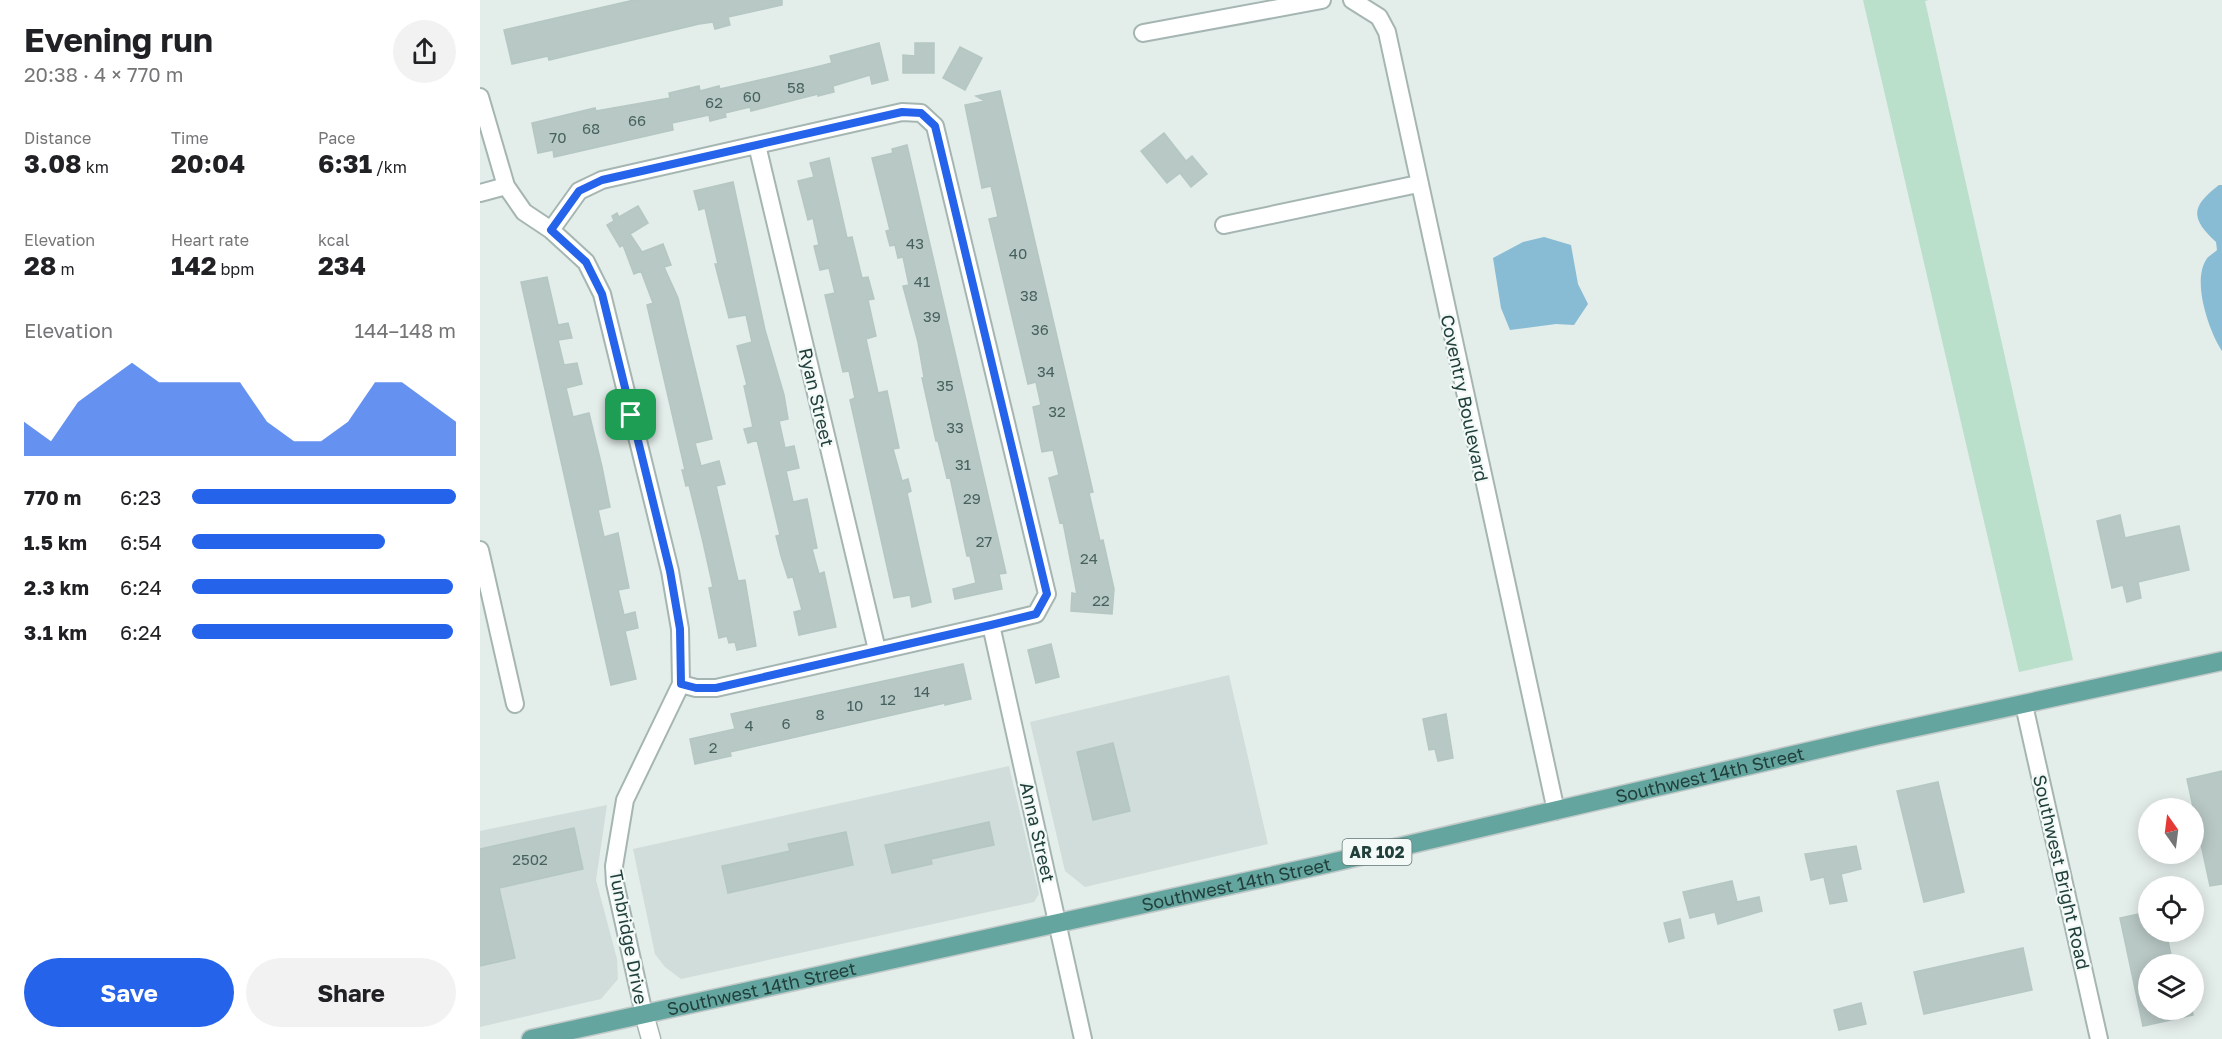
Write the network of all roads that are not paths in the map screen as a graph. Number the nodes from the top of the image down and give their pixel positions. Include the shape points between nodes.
1 (1322, 0) edge
2 (1352, 0) edge
3 (1143, 33) dead end
4 (480, 98) edge
5 (757, 144) junction
6 (1418, 184) junction
7 (506, 186) junction
8 (480, 193) edge
9 (1224, 225) dead end
10 (551, 230) junction
11 (480, 550) edge
12 (991, 625) junction
13 (877, 650) junction
14 (2222, 661) edge
15 (681, 684) junction
16 (515, 704) dead end
17 (2024, 705) junction
18 (1556, 811) junction
19 (1057, 924) junction
20 (644, 1014) junction
21 (531, 1039) edge
22 (651, 1039) edge
23 (1083, 1039) edge
24 (2100, 1039) edge

1 - 3 street
2 - 6 street, Coventry Boulevard via 1379,17 1387,32
4 - 7 street, Tunbridge Drive
5 - 10 street via 602,180 579,191
5 - 12 street via 902,112 921,113 935,126 1047,594 1036,614
5 - 13 street, Ryan Street
6 - 9 street
6 - 18 street, Coventry Boulevard
7 - 8 street
7 - 10 street, Tunbridge Drive via 524,212
10 - 15 street, Tunbridge Drive via 586,262 602,294 670,571 680,629
11 - 16 street
12 - 13 street
12 - 19 street, Anna Street
13 - 15 street via 716,688
14 - 17 main road, Southwest 14th Street / AR 102
15 - 20 street, Tunbridge Drive via 625,800 614,866
17 - 18 main road, Southwest 14th Street / AR 102
17 - 24 street, Southwest Bright Road
18 - 19 main road, Southwest 14th Street / AR 102
19 - 20 main road, Southwest 14th Street / AR 102
19 - 23 street, Anna Street
20 - 21 main road, Southwest 14th Street / AR 102
20 - 22 street

